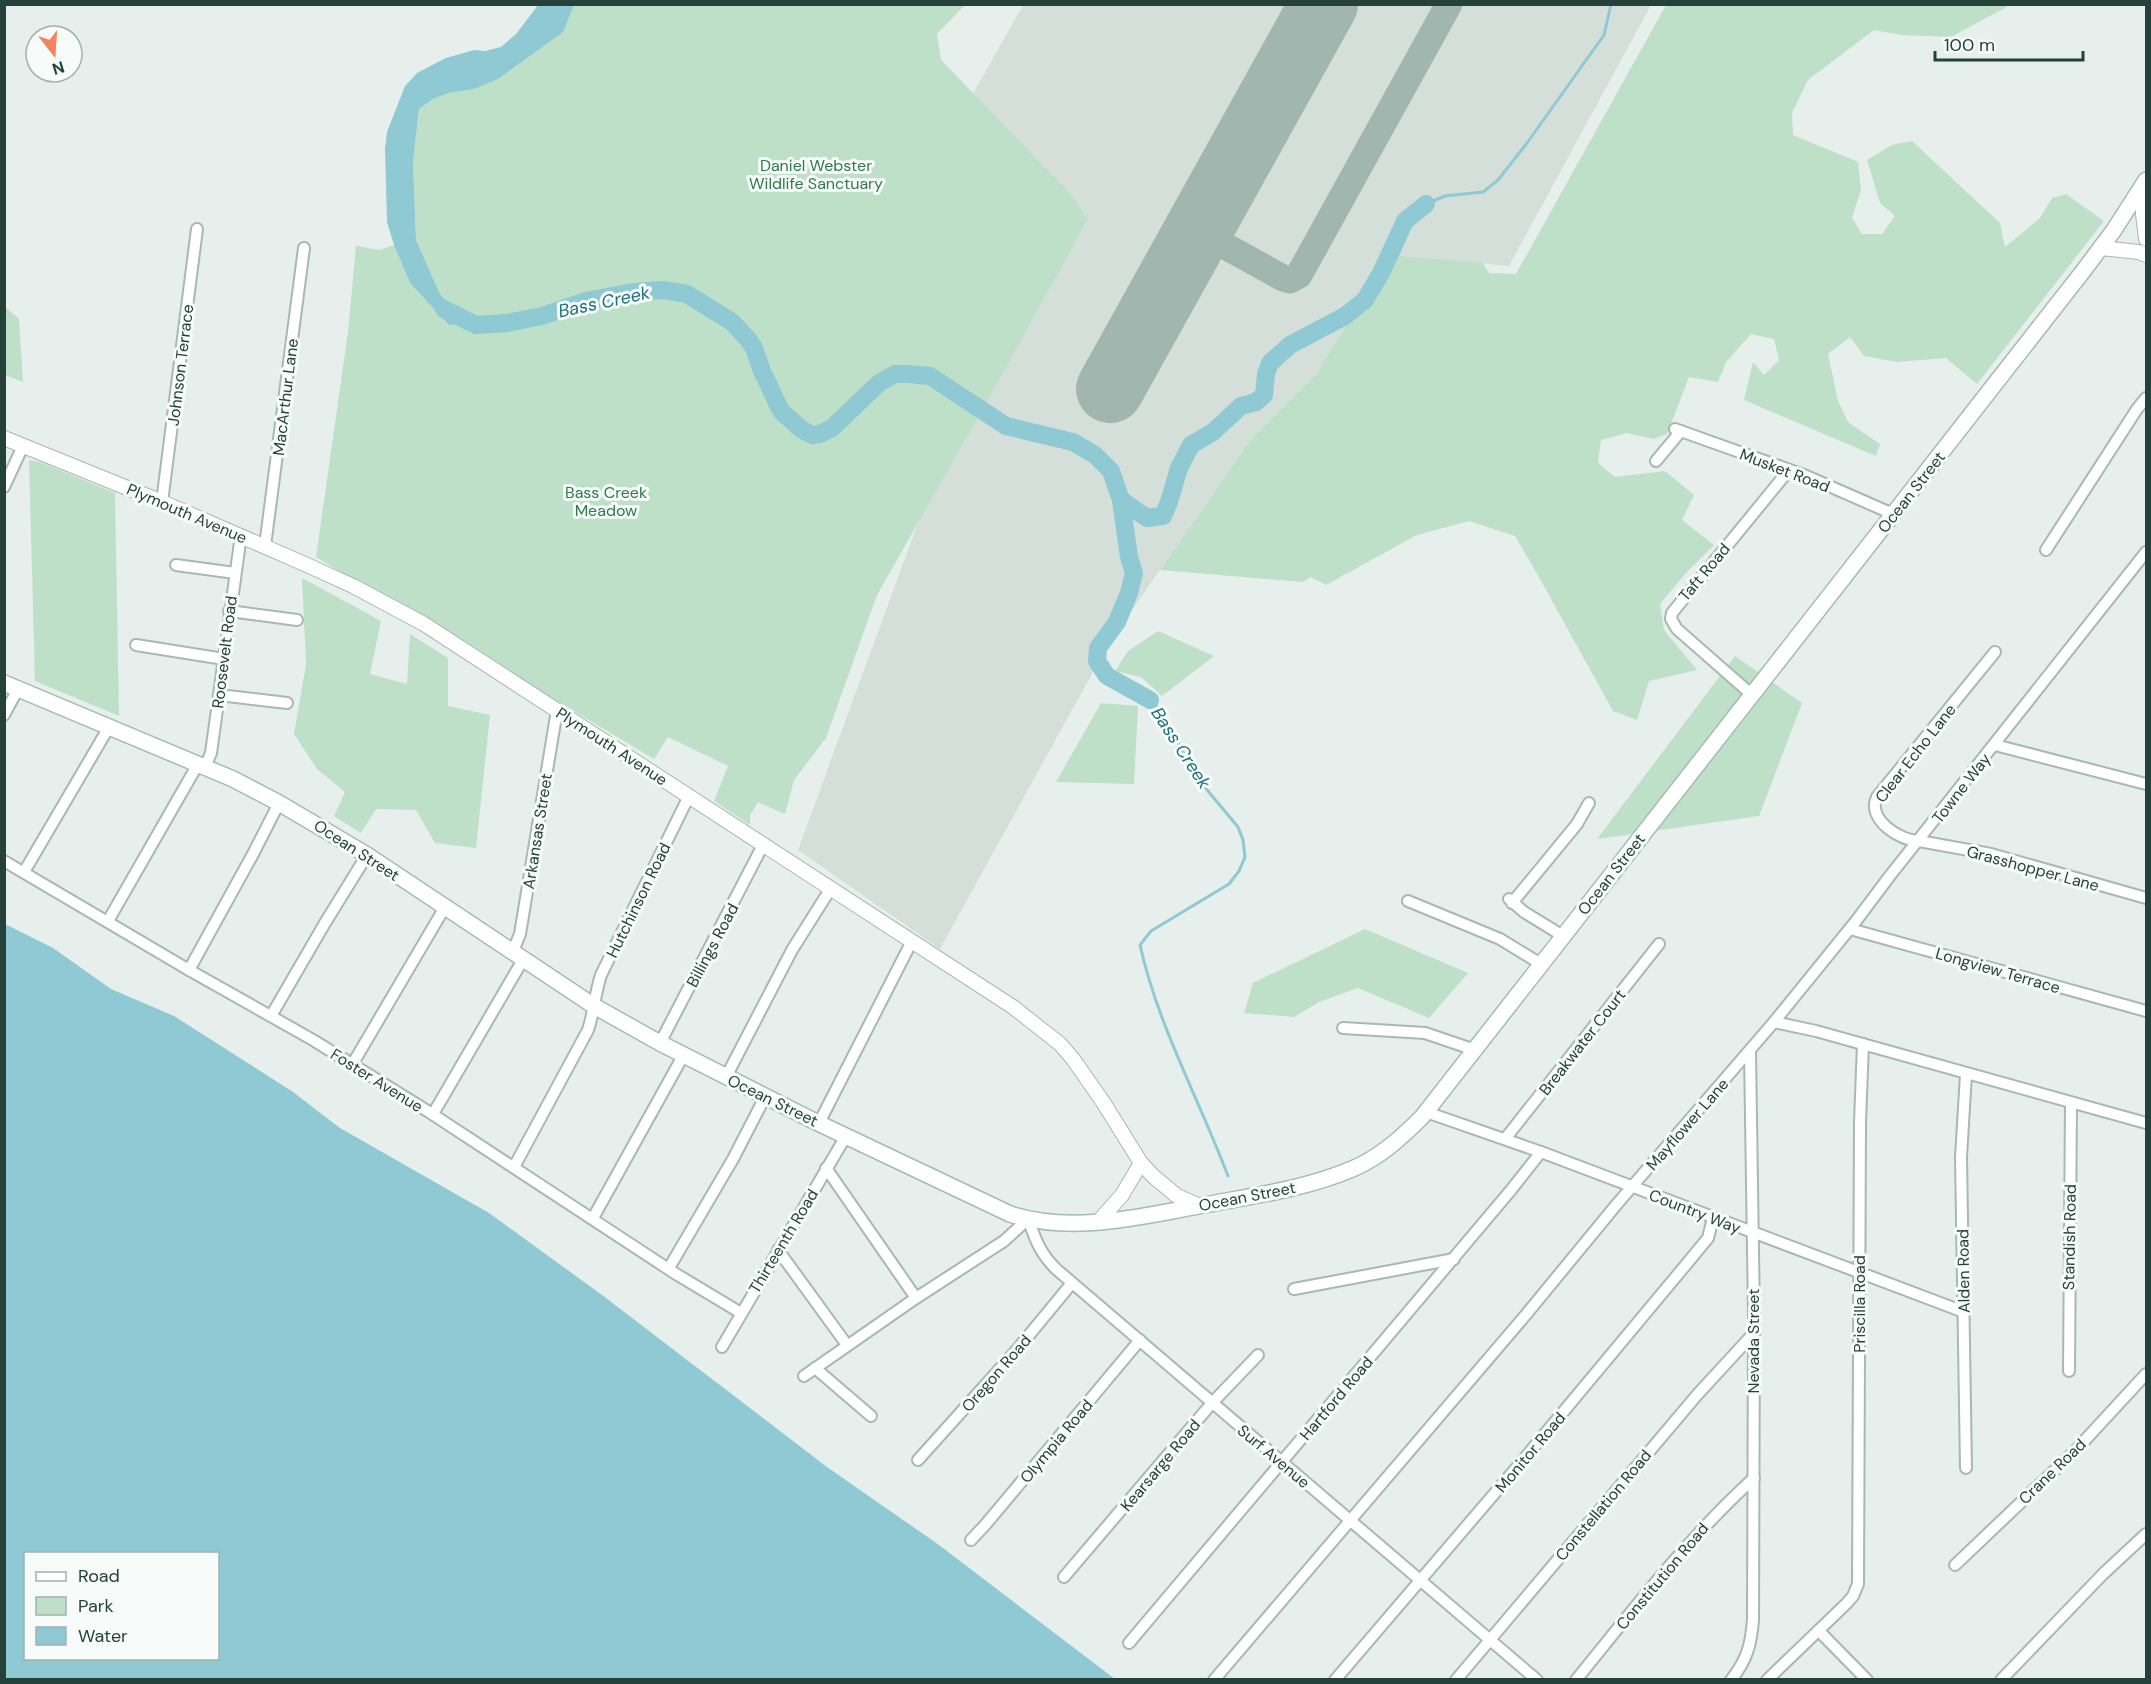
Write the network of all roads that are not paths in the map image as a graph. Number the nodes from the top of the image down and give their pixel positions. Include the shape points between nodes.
1 (2144, 184) edge
2 (197, 229) dead end
3 (2146, 239) edge
4 (304, 248) dead end
5 (2101, 248) junction
6 (2146, 255) edge
7 (2146, 398) edge
8 (4, 438) edge
9 (23, 446) junction
10 (1656, 461) dead end
11 (1789, 470) junction
12 (4, 487) edge
13 (162, 502) junction
14 (1893, 514) junction
15 (241, 535) junction
16 (265, 546) junction
17 (2046, 550) dead end
18 (2146, 552) edge
19 (176, 565) dead end
20 (235, 573) junction
21 (230, 611) junction
22 (297, 620) dead end
23 (136, 645) dead end
24 (1995, 652) dead end
25 (224, 659) junction
26 (11, 686) edge
27 (1751, 694) junction
28 (219, 695) junction
29 (286, 703) dead end
30 (557, 710) junction
31 (4, 715) edge
32 (109, 727) junction
33 (1995, 745) junction
34 (202, 765) junction
35 (2146, 784) edge
36 (689, 796) junction
37 (279, 803) junction
38 (1589, 804) dead end
39 (1919, 841) junction
40 (763, 845) junction
41 (367, 855) junction
42 (4, 861) edge
43 (24, 872) junction
44 (831, 888) junction
45 (2146, 898) edge
46 (1408, 901) dead end
47 (444, 907) junction
48 (108, 921) junction
49 (1850, 929) junction
50 (1563, 936) junction
51 (912, 941) junction
52 (1659, 944) dead end
53 (519, 954) junction
54 (1541, 964) junction
55 (189, 970) junction
56 (594, 1006) junction
57 (2146, 1011) edge
58 (271, 1016) junction
59 (1774, 1022) junction
60 (1343, 1028) dead end
61 (660, 1043) junction
62 (1863, 1044) junction
63 (1475, 1050) junction
64 (1750, 1051) junction
65 (683, 1056) junction
66 (352, 1065) junction
67 (1966, 1074) junction
68 (726, 1077) junction
69 (765, 1097) junction
70 (2071, 1103) junction
71 (1426, 1112) junction
72 (434, 1114) junction
73 (819, 1123) junction
74 (2146, 1123) edge
75 (846, 1136) junction
76 (1505, 1139) junction
77 (1541, 1152) junction
78 (1141, 1163) junction
79 (514, 1167) junction
80 (826, 1168) junction
81 (1632, 1186) junction
82 (1200, 1206) junction
83 (592, 1218) junction
84 (1713, 1218) junction
85 (1028, 1220) junction
86 (1098, 1222) junction
87 (1752, 1233) junction
88 (778, 1250) junction
89 (1454, 1259) junction
90 (669, 1269) junction
91 (1860, 1271) junction
92 (1072, 1282) junction
93 (1294, 1289) dead end
94 (916, 1298) junction
95 (1964, 1312) junction
96 (741, 1313) junction
97 (1754, 1333) junction
98 (1140, 1340) junction
99 (847, 1345) junction
100 (722, 1347) dead end
101 (1258, 1355) dead end
102 (814, 1368) junction
103 (2069, 1371) dead end
104 (2146, 1374) edge
105 (804, 1376) dead end
106 (1212, 1403) junction
107 (871, 1416) dead end
108 (918, 1461) dead end
109 (1283, 1462) junction
110 (1966, 1468) dead end
111 (1754, 1478) junction
112 (1350, 1520) junction
113 (2146, 1534) edge
114 (971, 1540) dead end
115 (1954, 1565) dead end
116 (1064, 1577) dead end
117 (1420, 1580) junction
118 (1819, 1631) junction
119 (1490, 1639) junction
120 (1129, 1643) dead end
121 (1214, 1680) edge
122 (1335, 1680) edge
123 (1456, 1680) edge
124 (1537, 1680) edge
125 (1576, 1680) edge
126 (1731, 1680) edge
127 (1767, 1680) edge
128 (1867, 1680) edge
129 (2001, 1680) edge

1 - 3 street
1 - 5 main road, Ocean Street
2 - 13 street, Johnson Terrace
4 - 16 street, MacArthur Lane
5 - 6 street
5 - 14 main road, Ocean Street
7 - 17 street
8 - 9 street, Plymouth Avenue
9 - 12 street
9 - 13 street, Plymouth Avenue
10 - 11 street, Musket Road via 1678,430
11 - 14 street, Musket Road
11 - 27 street, Taft Road via 1672,613 1677,629
13 - 15 street, Plymouth Avenue
14 - 27 main road, Ocean Street
15 - 16 street, Plymouth Avenue
15 - 20 street, Roosevelt Road
16 - 30 street, Plymouth Avenue via 424,624
18 - 33 street, Towne Way
19 - 20 street
20 - 21 street, Roosevelt Road
21 - 22 street
21 - 25 street, Roosevelt Road
23 - 25 street
24 - 39 street, Clear Echo Lane via 1875,800 1874,809 1880,820 1910,841
25 - 28 street, Roosevelt Road
26 - 31 street
26 - 32 main road, Ocean Street
27 - 50 main road, Ocean Street
28 - 29 street
28 - 34 street, Roosevelt Road via 211,753
30 - 36 street, Plymouth Avenue
30 - 53 street, Arkansas Street
32 - 34 main road, Ocean Street
32 - 43 street
33 - 35 street
33 - 39 street, Towne Way
34 - 37 main road, Ocean Street
34 - 48 street, Roosevelt Road
36 - 40 street, Plymouth Avenue
36 - 56 street, Hutchinson Road via 601,975
37 - 41 main road, Ocean Street
37 - 55 street
38 - 50 street via 1577,824 1510,901
39 - 45 street, Grasshopper Lane via 1991,854
39 - 49 street, Towne Way
40 - 44 street, Plymouth Avenue
40 - 61 street, Billings Road
41 - 47 main road, Ocean Street
41 - 58 street
42 - 43 street, Foster Avenue
43 - 48 street, Foster Avenue
44 - 51 street, Plymouth Avenue
44 - 68 street via 792,950
46 - 54 street via 1500,939
47 - 53 main road, Ocean Street
47 - 66 street
48 - 55 street, Foster Avenue
49 - 57 street, Longview Terrace
49 - 59 street, Towne Way
50 - 54 main road, Ocean Street
51 - 73 street
51 - 78 street, Plymouth Avenue via 1013,1007 1060,1044 1088,1079
52 - 76 street, Breakwater Court
53 - 56 main road, Ocean Street
53 - 72 street, Arkansas Street
54 - 63 main road, Ocean Street
55 - 58 street, Foster Avenue
56 - 61 main road, Ocean Street
56 - 79 street, Hutchinson Road via 588,1030
58 - 66 street, Foster Avenue
59 - 62 street
59 - 64 street, Mayflower Lane
60 - 63 street via 1425,1033
61 - 65 main road, Ocean Street
62 - 67 street
62 - 91 street, Priscilla Road
63 - 71 main road, Ocean Street
64 - 81 street, Mayflower Lane
64 - 87 street, Nevada Street
65 - 68 main road, Ocean Street
65 - 83 street
66 - 72 street, Foster Avenue
67 - 70 street
67 - 95 street, Alden Road via 1961,1157
68 - 69 main road, Ocean Street
69 - 73 main road, Ocean Street
69 - 90 street
70 - 74 street
70 - 103 street, Standish Road
71 - 76 street, Country Way
71 - 82 main road, Ocean Street via 1392,1144 1352,1169 1293,1188
72 - 79 street, Foster Avenue
73 - 75 main road, Ocean Street
75 - 80 street, Thirteenth Road
75 - 85 main road, Ocean Street
76 - 77 street, Country Way
77 - 81 street, Country Way
77 - 89 street, Hartford Road
78 - 82 street, Plymouth Avenue via 1178,1196
78 - 86 street via 1122,1195
79 - 83 street, Foster Avenue
80 - 88 street, Thirteenth Road
80 - 94 street
81 - 84 street, Country Way
81 - 112 street, Mayflower Lane
82 - 86 main road, Ocean Street
83 - 90 street, Foster Avenue
84 - 87 street, Country Way
84 - 117 street, Monitor Road via 1708,1238
85 - 86 main road, Ocean Street
85 - 92 street, Surf Avenue via 1043,1256
85 - 94 street via 1004,1241
87 - 91 street, Country Way
87 - 97 street, Nevada Street
88 - 96 street, Thirteenth Road
88 - 99 street
89 - 93 street
89 - 109 street, Hartford Road
90 - 96 street, Foster Avenue
91 - 95 street, Country Way
91 - 118 street, Priscilla Road via 1858,1584 1853,1596
92 - 98 street, Surf Avenue
92 - 108 street, Oregon Road
94 - 99 street
95 - 110 street, Alden Road
96 - 100 street, Thirteenth Road
97 - 111 street, Nevada Street
97 - 119 street, Constellation Road
98 - 106 street, Surf Avenue
98 - 114 street, Olympia Road
99 - 102 street
101 - 106 street, Kearsarge Road
102 - 105 street
102 - 107 street
104 - 115 street, Crane Road via 2075,1450
106 - 109 street, Surf Avenue
106 - 116 street, Kearsarge Road
109 - 112 street, Surf Avenue
109 - 120 street, Hartford Road
111 - 125 street, Constitution Road via 1671,1563
111 - 126 street, Nevada Street via 1752,1638 1743,1664
112 - 117 street, Surf Avenue
112 - 121 street, Mayflower Lane
113 - 129 street
117 - 119 street, Surf Avenue
117 - 122 street, Monitor Road
118 - 127 street, Priscilla Road
118 - 128 street
119 - 123 street, Constellation Road
119 - 124 street, Surf Avenue

